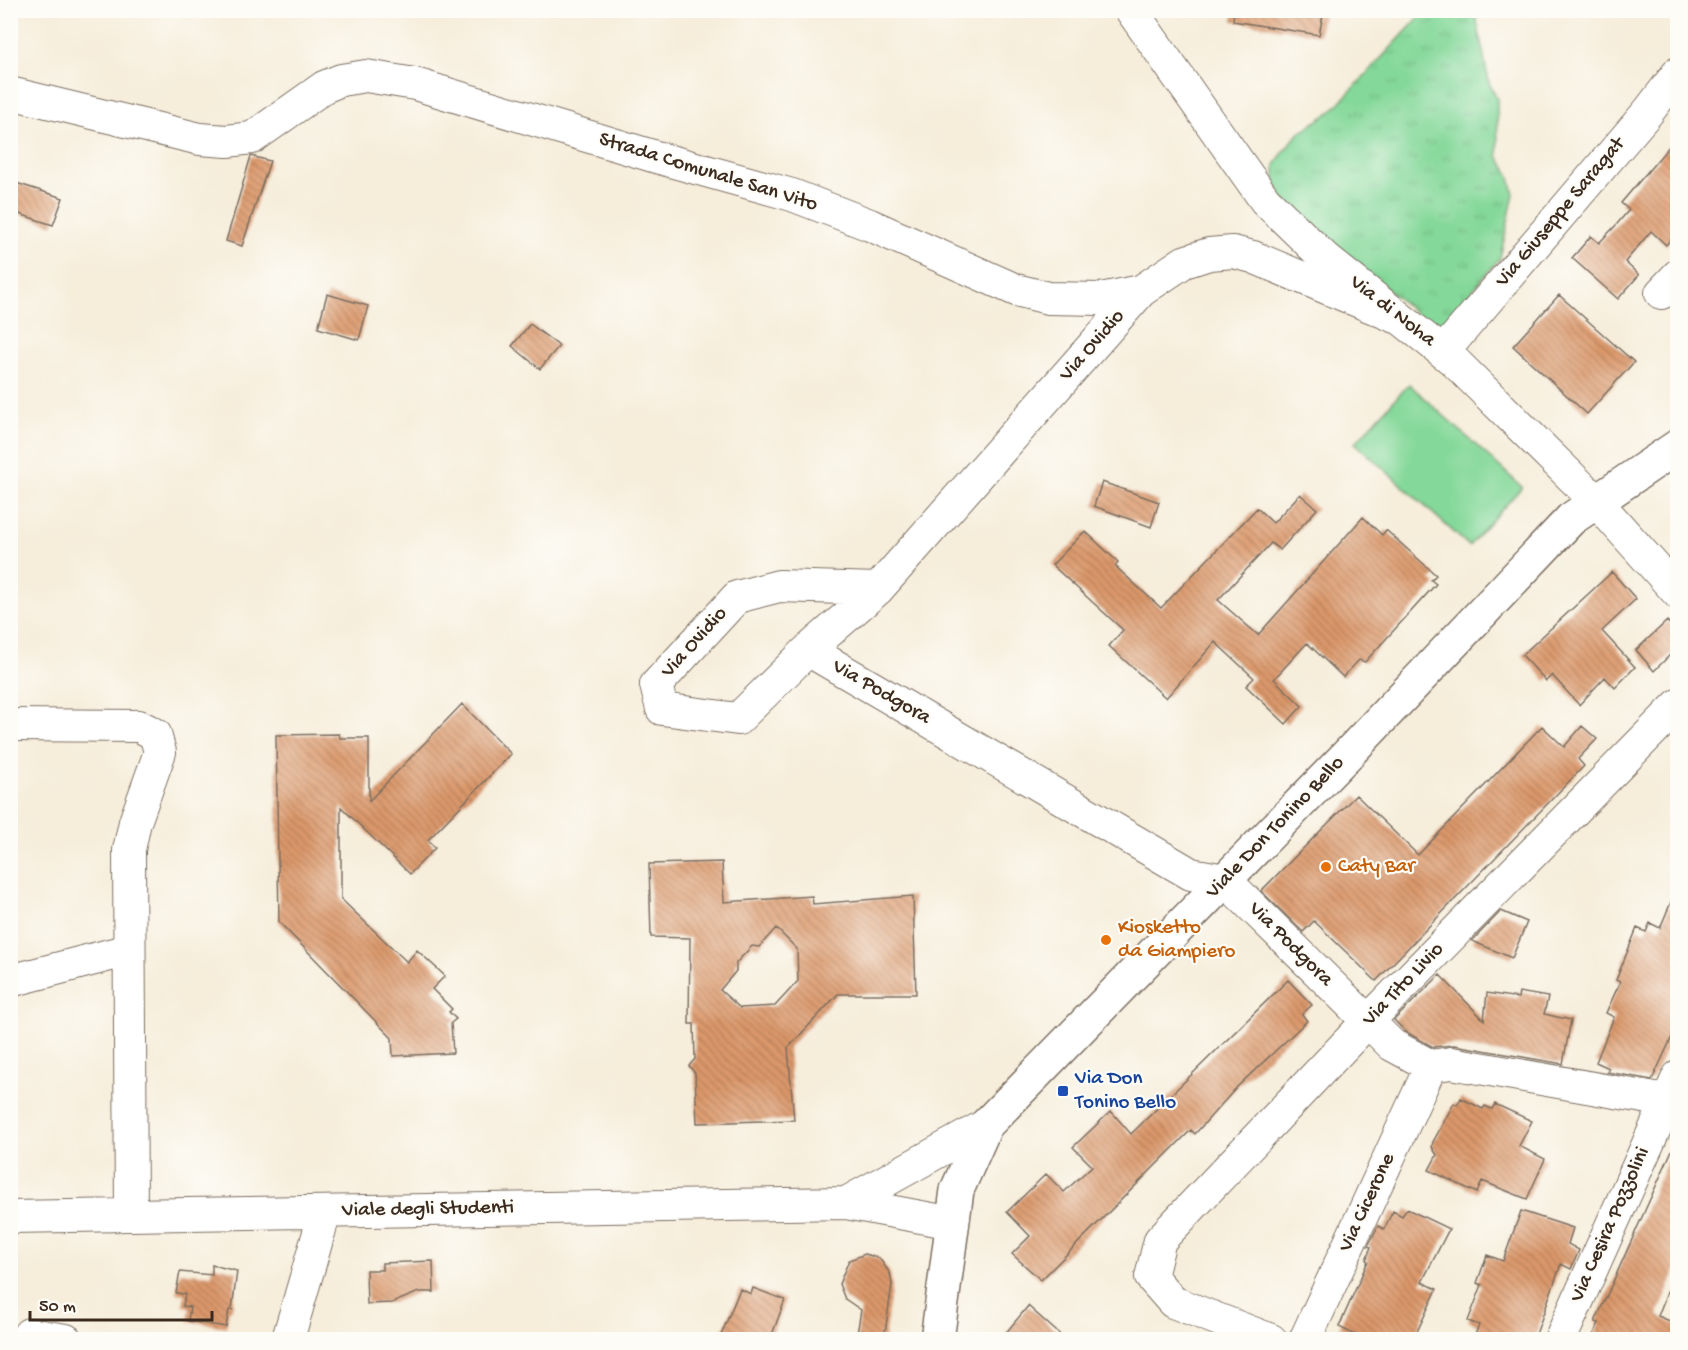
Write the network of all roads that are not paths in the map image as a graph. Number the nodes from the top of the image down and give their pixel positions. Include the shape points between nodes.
1 (1131, 10) edge
2 (1677, 73) edge
3 (10, 93) edge
4 (1663, 109) edge
5 (1677, 275) edge
6 (1677, 285) edge
7 (1141, 291) junction
8 (1396, 316) junction
9 (1443, 352) junction
10 (1677, 446) edge
11 (1595, 500) junction
12 (878, 589) junction
13 (1677, 593) edge
14 (808, 650) junction
15 (1677, 705) edge
16 (10, 725) edge
17 (1225, 880) junction
18 (129, 950) junction
19 (10, 981) edge
20 (1367, 1022) junction
21 (1431, 1066) junction
22 (1674, 1093) edge
23 (986, 1125) junction
24 (846, 1203) junction
25 (325, 1212) junction
26 (131, 1215) junction
27 (10, 1217) edge
28 (953, 1223) junction
29 (29, 1334) dead end
30 (66, 1340) edge
31 (288, 1340) edge
32 (937, 1340) edge
33 (1271, 1340) edge
34 (1305, 1340) edge
35 (1560, 1340) edge

1 - 8 street, Via di Noha via 1265,200 1327,260
2 - 4 street, Via Giuseppe Saragat
3 - 7 street, Strada Comunale San Vito via 200,139 227,141 252,138 324,87 341,80 366,76 415,84 792,195 1016,290 1048,298 1101,299
4 - 9 street, Via Giuseppe Saragat
5 - 6 street via 1661,293
7 - 8 street, Strada Comunale San Vito via 1184,262 1233,252
7 - 12 street, Via Ovidio
8 - 9 street, Via di Noha
9 - 11 street, Via di Noha
10 - 11 main road, Viale Don Tonino Bello
11 - 13 street, Via di Noha
11 - 17 main road, Viale Don Tonino Bello via 1571,519
12 - 14 street, Via Ovidio
12 - 14 street, Via Ovidio via 779,586 737,597 657,685 662,709 738,719
14 - 17 street, Via Podgora via 1191,874
15 - 20 street, Via Tito Livio
16 - 18 street via 139,726 155,734 160,752 129,850
17 - 20 street, Via Podgora
17 - 23 main road, Viale Don Tonino Bello
18 - 19 street
18 - 26 street
20 - 21 street, Via Podgora via 1392,1045
20 - 33 street, Via Tito Livio via 1160,1240 1150,1277 1173,1302
21 - 22 street via 1451,1063
21 - 34 street, Via Cicerone
22 - 35 street, Via Cesira Pozzolini
23 - 24 street
23 - 28 main road, Viale Don Tonino Bello via 957,1190
24 - 25 street, Viale degli Studenti
24 - 28 street, Viale degli Studenti
25 - 26 street, Viale degli Studenti
25 - 31 street
26 - 27 street, Viale degli Studenti
28 - 32 main road, Viale Don Tonino Bello
29 - 30 street

